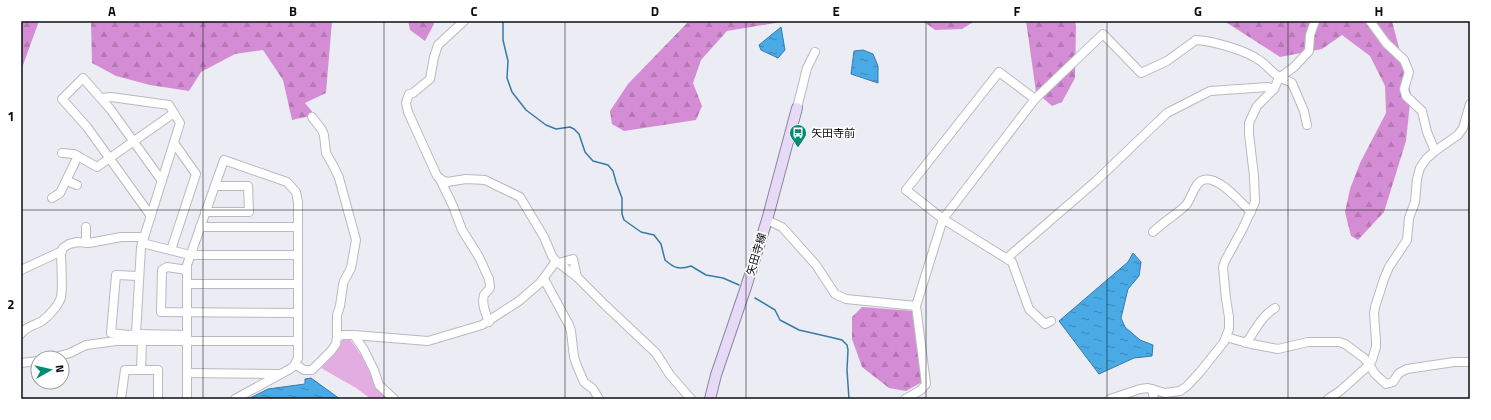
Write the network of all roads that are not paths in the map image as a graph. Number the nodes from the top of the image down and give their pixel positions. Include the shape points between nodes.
1 (464, 21) edge
2 (1316, 21) edge
3 (1370, 21) edge
4 (814, 52) dead end
5 (1279, 78) junction
6 (1274, 89) junction
7 (102, 98) junction
8 (1035, 99) junction
9 (1470, 104) edge
10 (797, 108) joint
11 (174, 113) junction
12 (312, 117) dead end
13 (1307, 125) dead end
14 (133, 141) junction
15 (174, 143) junction
16 (1435, 151) junction
17 (62, 153) dead end
18 (78, 156) junction
19 (110, 158) junction
20 (440, 179) junction
21 (67, 181) junction
22 (162, 181) junction
23 (77, 185) dead end
24 (215, 186) junction
25 (52, 198) dead end
26 (205, 212) junction
27 (1251, 212) junction
28 (151, 216) junction
29 (943, 219) junction
30 (767, 220) junction
31 (86, 227) dead end
32 (200, 227) junction
33 (298, 227) junction
34 (1153, 232) dead end
35 (143, 240) junction
36 (86, 243) junction
37 (171, 250) junction
38 (62, 251) junction
39 (190, 255) junction
40 (298, 255) junction
41 (1007, 258) junction
42 (557, 262) junction
43 (21, 270) edge
44 (187, 270) junction
45 (139, 276) junction
46 (544, 278) junction
47 (187, 284) junction
48 (298, 284) junction
49 (916, 306) junction
50 (1276, 308) dead end
51 (187, 313) junction
52 (298, 313) junction
53 (1051, 321) dead end
54 (489, 322) junction
55 (21, 334) edge
56 (354, 336) junction
57 (139, 337) junction
58 (338, 337) junction
59 (1226, 337) junction
60 (187, 338) junction
61 (298, 341) junction
62 (1246, 343) junction
63 (70, 352) edge
64 (1470, 362) edge
65 (295, 364) junction
66 (1369, 364) junction
67 (141, 370) junction
68 (187, 373) junction
69 (282, 374) junction
70 (1152, 389) junction
71 (121, 399) edge
72 (158, 399) edge
73 (187, 399) edge
74 (235, 399) edge
75 (394, 399) edge
76 (599, 399) edge
77 (691, 399) edge
78 (710, 399) edge
79 (905, 399) edge
80 (1110, 399) edge
81 (1154, 399) edge
82 (1328, 399) edge

1 - 20 street via 438,45 430,79 409,94 406,103
2 - 5 street via 1310,35 1309,51
3 - 16 street via 1386,43 1404,60 1409,72 1404,88 1406,96 1422,111
4 - 10 street
5 - 6 street
5 - 8 street via 1259,60 1241,51 1203,40 1196,40 1167,61 1141,73 1103,34
5 - 13 street via 1292,83 1304,109
6 - 27 street via 1258,106 1249,123 1255,196
6 - 41 street via 1268,87 1210,91 1167,113
7 - 11 street via 111,97 169,106
7 - 14 street
7 - 19 street via 83,78 62,99 80,117
8 - 29 street
8 - 29 street via 999,72 906,190
9 - 16 street via 1463,128 1458,135
10 - 30 main road, 矢田寺線
11 - 14 street
11 - 15 street via 180,123
12 - 58 street via 322,130 326,153 339,178 356,236 351,268 344,281 338,312
14 - 19 street
14 - 22 street
15 - 22 street
15 - 37 street via 196,174
16 - 66 street via 1420,168 1405,244 1384,279 1374,314 1376,340
17 - 18 street
18 - 19 street via 97,167
18 - 21 street
19 - 28 street
20 - 42 street via 447,182 466,179 486,180 520,197
20 - 54 street via 460,225 489,279 490,287 484,294 484,301
21 - 23 street
21 - 25 street via 60,193
22 - 28 street
24 - 26 street
24 - 26 street via 248,186 249,212
24 - 33 street via 224,160 283,180 293,187 298,196
26 - 32 street
27 - 34 street via 1219,183 1200,181 1185,206
27 - 59 street via 1223,267 1229,317
28 - 35 street
29 - 41 street
29 - 49 street
30 - 49 street via 782,227 816,265 835,294 846,299
30 - 78 main road, 矢田寺線
31 - 36 street
32 - 33 street
32 - 39 street
33 - 40 street
35 - 36 street via 121,237
35 - 37 street
35 - 45 street
36 - 38 street via 70,244
37 - 39 street
38 - 43 street
38 - 55 street via 60,301 48,316
39 - 40 street
39 - 44 street
40 - 48 street
41 - 53 street via 1012,262 1029,309 1045,324
42 - 46 street
42 - 77 street via 577,277 656,353 670,375
44 - 47 street
44 - 51 street via 167,267 162,270 161,312
45 - 57 street
45 - 57 street via 116,275 111,333
46 - 54 street via 519,302
46 - 76 street via 569,325 574,358 584,382 593,389
47 - 48 street
47 - 51 street
48 - 52 street
49 - 79 street via 926,384
50 - 62 street via 1261,320
51 - 52 street
51 - 60 street
52 - 61 street
54 - 56 street via 428,341
56 - 58 street
56 - 75 street via 364,350 379,385
57 - 60 street
57 - 63 street via 86,345
57 - 67 street
58 - 65 street via 331,352 312,370 304,370
59 - 62 street
59 - 70 street via 1220,348 1180,391 1160,392
60 - 61 street
60 - 68 street
61 - 65 street via 298,358
62 - 66 street via 1278,349 1308,342 1339,342
64 - 66 street via 1407,369 1399,373 1393,382 1386,384
65 - 69 street
66 - 82 street
67 - 71 street via 125,370
67 - 72 street via 158,370
68 - 69 street
68 - 73 street
69 - 74 street
70 - 80 street via 1140,389
70 - 81 street

